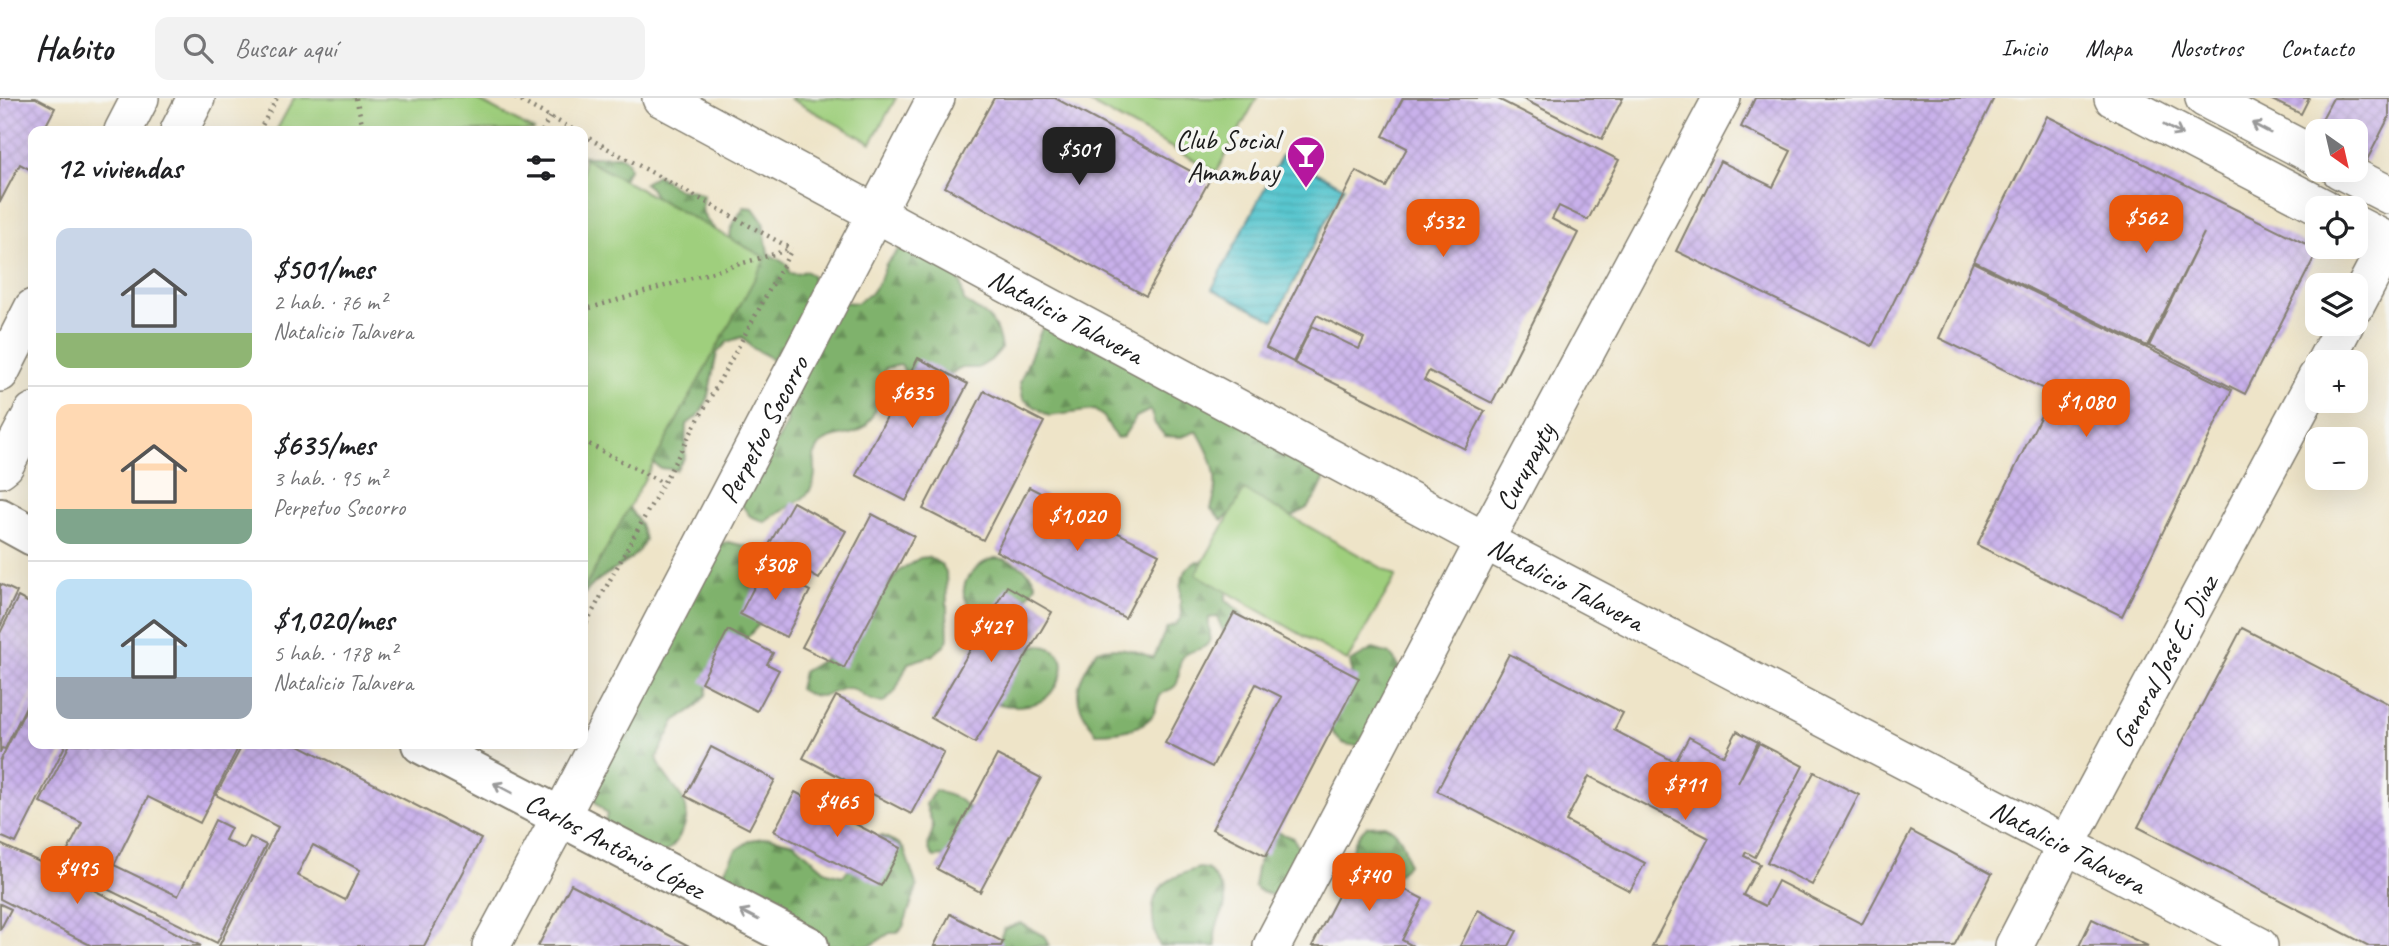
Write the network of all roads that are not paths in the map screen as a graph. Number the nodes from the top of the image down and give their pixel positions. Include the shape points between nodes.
1 (141, 98) edge
2 (196, 98) edge
3 (661, 98) edge
4 (936, 98) edge
5 (1721, 98) edge
6 (2113, 98) edge
7 (2204, 98) edge
8 (127, 126) edge
9 (181, 126) edge
10 (2305, 152) edge
11 (2364, 182) edge
12 (2389, 195) edge
13 (2305, 198) edge
14 (876, 214) junction
15 (2368, 231) edge
16 (2389, 242) edge
17 (2368, 282) edge
18 (28, 318) edge
19 (0, 373) edge
20 (2305, 399) edge
21 (28, 422) edge
22 (0, 469) edge
23 (0, 518) edge
24 (28, 533) edge
25 (1485, 540) junction
26 (430, 749) edge
27 (560, 818) junction
28 (2066, 845) junction
29 (491, 946) edge
30 (809, 946) edge
31 (1272, 946) edge
32 (2014, 946) edge
33 (2259, 946) edge

1 - 8 street
2 - 9 street
3 - 14 street, Natalicio Talavera
4 - 14 street, Perpetuo Socorro
5 - 25 street, Curupayty
6 -> 13 street
10 -> 7 street
11 - 12 street
14 - 25 street, Natalicio Talavera
14 - 27 street, Perpetuo Socorro
15 - 16 street
16 - 17 street
18 - 19 street
20 - 28 street, General José E. Diaz
21 - 22 street
23 - 24 street
25 - 28 street, Natalicio Talavera
25 - 31 street, Curupayty
27 -> 26 street, Carlos Antônio López
27 - 29 street, Perpetuo Socorro
30 -> 27 street, Carlos Antônio López
28 - 32 street, General José E. Diaz
28 - 33 street, Natalicio Talavera

